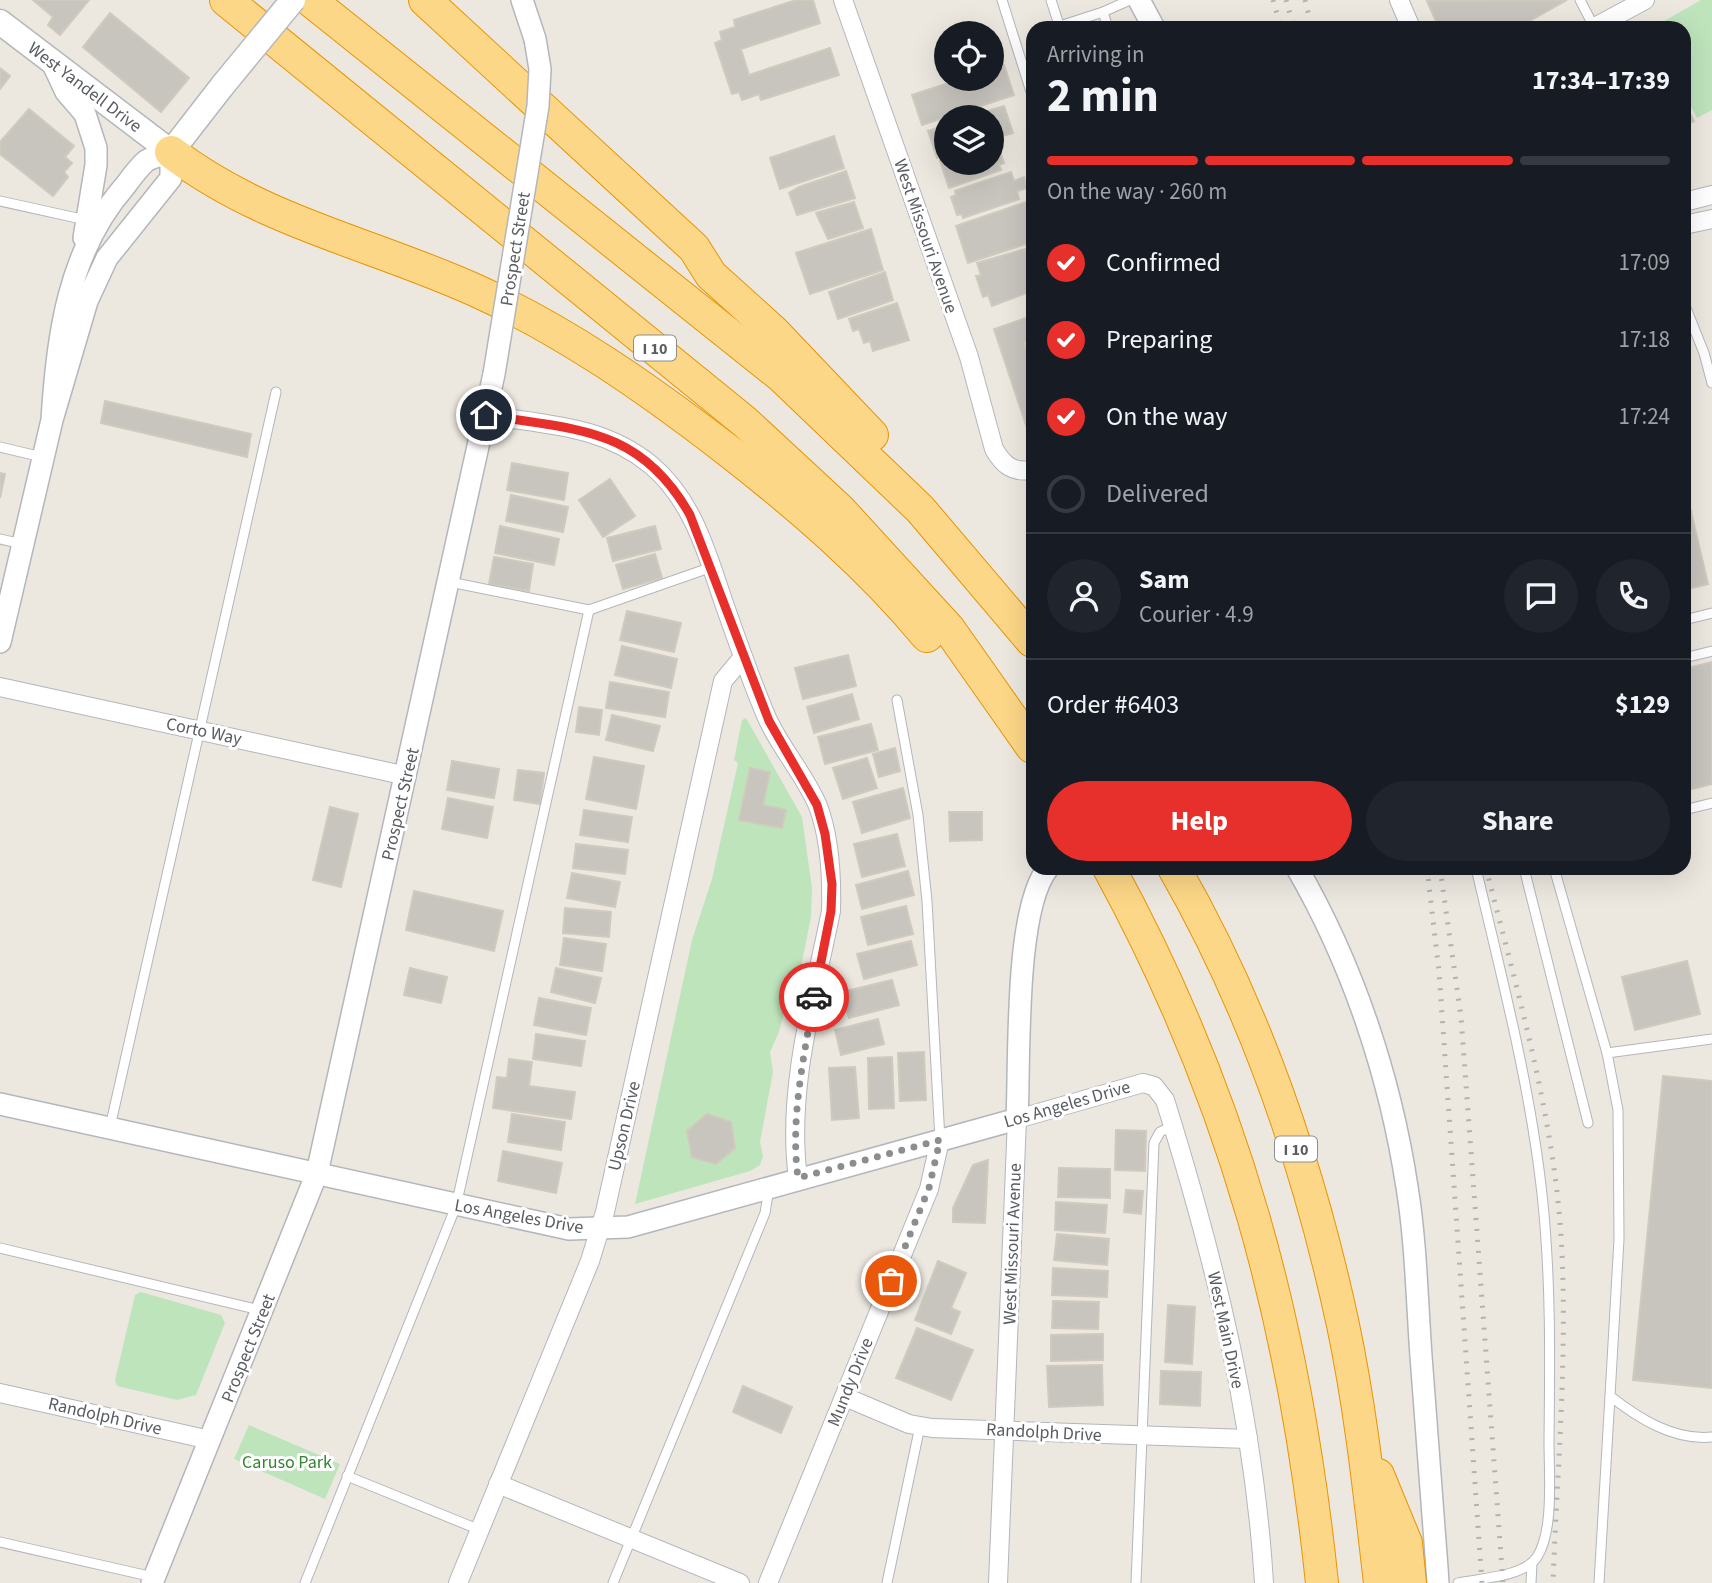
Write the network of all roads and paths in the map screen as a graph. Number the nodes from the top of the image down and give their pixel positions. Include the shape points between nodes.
1 (226, 0) edge
2 (293, 0) edge
3 (310, 0) edge
4 (425, 0) edge
5 (522, 0) edge
6 (843, 0) edge
7 (1002, 0) edge
8 (1051, 0) edge
9 (1130, 0) edge
10 (1139, 0) edge
11 (1399, 0) edge
12 (1580, 0) edge
13 (1645, 0) edge
14 (1103, 12) junction
15 (1058, 21) edge
16 (1077, 21) edge
17 (1106, 21) edge
18 (1150, 21) edge
19 (1408, 21) edge
20 (1590, 21) edge
21 (1607, 21) edge
22 (0, 22) edge
23 (52, 62) junction
24 (1026, 77) edge
25 (171, 152) junction
26 (1712, 195) edge
27 (1691, 200) edge
28 (0, 201) edge
29 (1712, 219) edge
30 (88, 220) junction
31 (1691, 224) edge
32 (78, 264) junction
33 (1691, 320) edge
34 (1695, 330) junction
35 (1691, 331) edge
36 (1712, 383) edge
37 (276, 391) dead end
38 (486, 415) junction
39 (52, 420) junction
40 (0, 447) edge
41 (42, 457) junction
42 (1026, 470) edge
43 (920, 509) junction
44 (0, 539) edge
45 (22, 544) junction
46 (712, 567) junction
47 (450, 582) junction
48 (6, 587) edge
49 (589, 610) junction
50 (1712, 613) edge
51 (1691, 618) edge
52 (1026, 633) edge
53 (0, 642) edge
54 (1712, 651) edge
55 (1691, 656) edge
56 (743, 657) junction
57 (0, 687) edge
58 (897, 700) dead end
59 (200, 730) junction
60 (1026, 738) edge
61 (1026, 760) edge
62 (407, 776) junction
63 (1712, 803) edge
64 (1691, 808) edge
65 (1045, 875) edge
66 (1102, 875) edge
67 (1112, 875) edge
68 (1178, 875) edge
69 (1301, 875) edge
70 (1478, 875) edge
71 (1526, 875) edge
72 (1556, 875) edge
73 (1123, 904) junction
74 (1712, 1038) edge
75 (1607, 1053) junction
76 (1154, 1086) joint
77 (0, 1104) edge
78 (1017, 1119) junction
79 (1588, 1123) dead end
80 (1173, 1126) junction
81 (110, 1127) junction
82 (940, 1140) junction
83 (317, 1173) junction
84 (798, 1178) junction
85 (770, 1186) junction
86 (456, 1206) junction
87 (600, 1228) junction
88 (0, 1248) edge
89 (263, 1310) junction
90 (0, 1393) edge
91 (1609, 1395) junction
92 (845, 1397) junction
93 (920, 1426) junction
94 (1005, 1429) junction
95 (1143, 1436) junction
96 (1712, 1437) edge
97 (1248, 1439) junction
98 (210, 1440) junction
99 (1364, 1441) junction
100 (1306, 1453) junction
101 (347, 1476) junction
102 (498, 1484) junction
103 (480, 1530) junction
104 (632, 1538) junction
105 (0, 1542) edge
106 (1532, 1563) junction
107 (153, 1580) edge
108 (305, 1583) edge
109 (458, 1583) edge
110 (614, 1583) edge
111 (740, 1583) edge
112 (768, 1583) edge
113 (887, 1583) edge
114 (998, 1583) edge
115 (1136, 1583) edge
116 (1264, 1583) edge
117 (1301, 1583) edge
118 (1322, 1583) edge
119 (1380, 1583) edge
120 (1410, 1583) edge
121 (1437, 1583) edge
122 (1458, 1583) edge
123 (1531, 1583) edge
124 (1599, 1583) edge

1 - 60 highway, I 10 via 745,422 840,510 949,629
2 - 25 main road, bridge
3 - 43 highway via 781,376
4 - 43 highway via 694,248 711,275 773,331 891,456
5 - 38 street, Prospect Street, bridge via 540,69 538,107
6 - 42 street, West Missouri Avenue via 969,357 994,449 1001,462
7 - 24 lane
8 - 15 lane
9 - 14 lane
10 - 18 street
11 - 19 street
12 - 20 lane
13 - 21 street
14 - 16 lane
14 - 17 lane
22 - 23 main road, West Yandell Drive
23 - 25 main road, West Yandell Drive
23 - 30 street via 93,133 96,165
25 - 32 street via 147,160 109,204
25 - 39 street via 171,178 119,242 93,284
25 - 61 highway via 246,200 411,262 516,310 642,386 792,502 847,553 922,630
26 - 27 street
28 - 30 lane
29 - 31 street
30 - 32 street
32 - 39 street via 56,358
33 - 34 lane
34 - 35 lane
34 - 36 lane
37 - 59 lane
38 - 46 street via 575,427 629,449 653,467 682,500
38 - 47 street, Prospect Street
39 - 41 street
40 - 41 lane
41 - 45 street
43 - 52 highway
44 - 45 lane
45 - 48 street
46 - 49 lane
46 - 56 street
47 - 49 lane
47 - 62 street, Prospect Street
48 - 53 street
49 - 86 lane
50 - 51 lane
54 - 55 lane
56 - 84 street via 769,721 817,805 832,884 797,1102
56 - 87 street, Upson Drive via 723,681
57 - 59 street, Corto Way
58 - 82 lane via 918,815 927,901
59 - 62 street, Corto Way
59 - 81 lane
62 - 83 street, Prospect Street
63 - 64 lane
65 - 78 street, West Missouri Avenue via 1025,932
66 - 73 highway
67 - 73 highway
68 - 99 highway, I 10 via 1237,993 1298,1154 1344,1327
69 - 121 street via 1356,993 1400,1147 1412,1227
70 - 106 lane via 1530,1118 1547,1247 1551,1307 1548,1499 1544,1540
71 - 79 lane
72 - 75 lane
73 - 100 highway via 1186,1026 1236,1154 1285,1334
74 - 75 lane
75 - 91 lane via 1618,1110 1619,1239
76 - 78 street, Los Angeles Drive via 1143,1083
76 - 80 street, West Main Drive via 1165,1100
77 - 81 street, Los Angeles Drive
78 - 82 street, Los Angeles Drive
78 - 94 street, West Missouri Avenue
80 - 95 lane via 1160,1132 1154,1143
80 - 97 street, West Main Drive via 1205,1230
81 - 83 street, Los Angeles Drive
82 - 84 street, Los Angeles Drive
82 - 92 street, Mundy Drive via 929,1188
83 - 86 street, Los Angeles Drive
83 - 89 street, Prospect Street
84 - 85 street, Los Angeles Drive
85 - 87 street, Los Angeles Drive via 628,1227
85 - 104 lane via 765,1213
86 - 87 street, Los Angeles Drive via 569,1229
86 - 101 lane
87 - 102 street, Upson Drive
88 - 89 lane
89 - 98 street, Prospect Street
90 - 98 street, Randolph Drive
91 - 96 lane via 1639,1419 1695,1438
91 - 124 lane
92 - 93 street, Randolph Drive
92 - 112 street, Mundy Drive
93 - 94 street, Randolph Drive
93 - 113 lane
94 - 95 street, Randolph Drive
94 - 114 street, West Missouri Avenue
95 - 97 street, Randolph Drive
95 - 115 lane
97 - 116 street, West Main Drive
98 - 107 street, Prospect Street
99 - 119 highway, I 10
99 - 120 highway via 1406,1543
100 - 117 highway
100 - 118 highway
101 - 103 lane
101 - 108 lane
102 - 103 street, Upson Drive
102 - 104 street
103 - 109 street, Upson Drive
104 - 110 lane
104 - 111 street
105 - 107 lane
106 - 122 lane
106 - 123 lane

